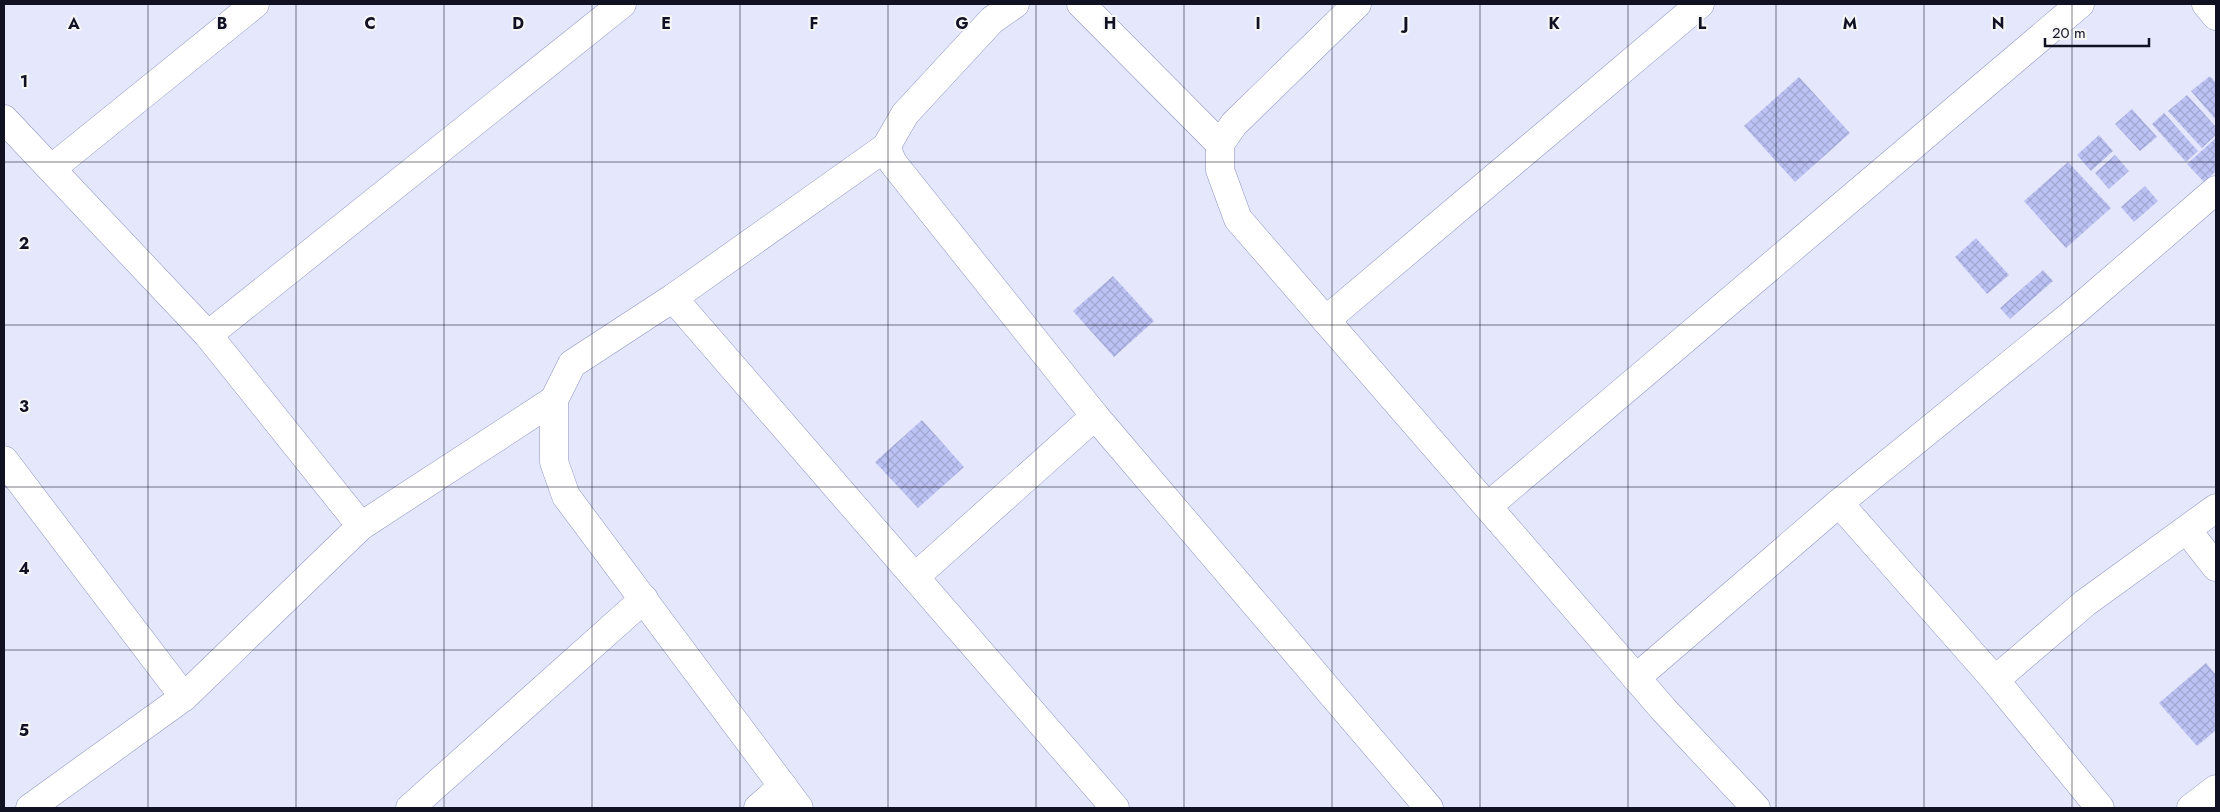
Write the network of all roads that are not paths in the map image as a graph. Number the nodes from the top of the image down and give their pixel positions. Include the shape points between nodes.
1 (255, 4) edge
2 (622, 4) edge
3 (1016, 4) edge
4 (1081, 4) edge
5 (1357, 4) edge
6 (1700, 4) edge
7 (2080, 4) edge
8 (2206, 4) edge
9 (2216, 16) edge
10 (4, 118) edge
11 (1220, 144) junction
12 (886, 147) junction
13 (51, 168) junction
14 (2216, 190) edge
15 (672, 298) junction
16 (1326, 320) junction
17 (208, 335) junction
18 (554, 400) junction
19 (1095, 416) junction
20 (4, 460) edge
21 (1839, 503) junction
22 (1488, 506) junction
23 (2216, 508) edge
24 (361, 526) junction
25 (2187, 530) junction
26 (2216, 568) edge
27 (914, 577) junction
28 (644, 599) junction
29 (1636, 678) junction
30 (1995, 680) junction
31 (184, 697) junction
32 (783, 786) junction
33 (2216, 789) edge
34 (30, 808) edge
35 (410, 808) edge
36 (758, 808) edge
37 (799, 808) edge
38 (1115, 808) edge
39 (1429, 808) edge
40 (1756, 808) edge
41 (2100, 808) edge
42 (2191, 808) edge

1 - 13 street
2 - 17 street
3 - 12 street via 992,20 905,114
4 - 11 street
5 - 11 street via 1234,124
6 - 16 street
7 - 22 street
8 - 9 street
10 - 13 street
11 - 16 street via 1220,170 1238,219
12 - 15 street
12 - 19 street via 894,163
13 - 17 street
14 - 21 street via 2072,314
15 - 18 street via 572,364
15 - 27 street
16 - 22 street
17 - 24 street
18 - 24 street
18 - 28 street via 554,462 566,496
19 - 27 street
19 - 39 street
20 - 31 street
21 - 29 street
21 - 30 street
22 - 29 street
23 - 25 street
24 - 31 street
25 - 26 street
25 - 30 street via 2085,603
27 - 38 street
28 - 32 street
28 - 35 street
29 - 40 street
30 - 41 street
31 - 34 street
32 - 36 street
32 - 37 street
33 - 42 street

